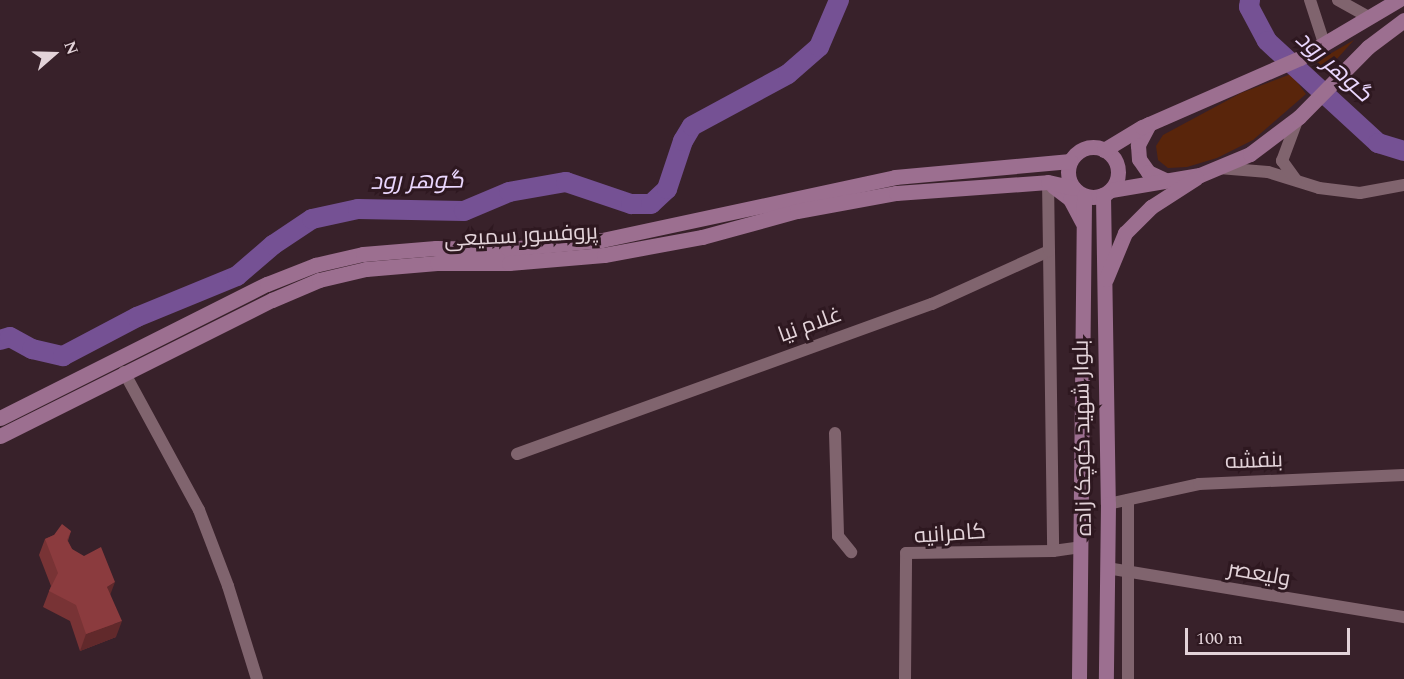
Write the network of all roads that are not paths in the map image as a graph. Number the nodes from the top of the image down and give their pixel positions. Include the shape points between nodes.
1 (1310, 0) edge
2 (1338, 0) edge
3 (1398, 0) edge
4 (1368, 17) junction
5 (1404, 20) edge
6 (1324, 43) junction
7 (1299, 117) junction
8 (1149, 124) junction
9 (1104, 150) junction
10 (1070, 161) junction
11 (1218, 168) junction
12 (1200, 175) junction
13 (1166, 180) junction
14 (1048, 182) junction
15 (1299, 183) junction
16 (1404, 185) edge
17 (1079, 192) junction
18 (1107, 192) junction
19 (1084, 227) junction
20 (1050, 251) junction
21 (1102, 291) junction
22 (124, 372) junction
23 (0, 418) edge
24 (835, 433) dead end
25 (0, 436) edge
26 (518, 454) dead end
27 (1404, 475) edge
28 (1128, 500) junction
29 (1108, 504) junction
30 (1081, 547) junction
31 (1053, 551) junction
32 (851, 552) dead end
33 (1107, 568) junction
34 (1127, 572) junction
35 (1404, 618) edge
36 (257, 679) edge
37 (905, 679) edge
38 (1079, 679) edge
39 (1106, 679) edge
40 (1128, 679) edge

1 - 6 street
2 - 4 street
3 - 4 main road
4 - 6 main road
5 - 7 main road via 1368,47
6 - 8 main road via 1300,58
7 - 11 main road via 1250,154
7 - 15 street via 1282,160
8 - 9 main road
8 - 13 main road via 1138,145 1139,159 1148,172
9 - 10 main road via 1085,148
9 - 18 main road via 1118,173
10 - 17 main road via 1068,175
10 - 23 main road, پروفسور سمیعی via 895,177 602,240 508,249 436,248 370,254 315,265 257,289
11 - 12 main road
11 - 15 street via 1268,172
12 - 13 main road
12 - 21 main road via 1151,207 1125,233
13 - 18 main road
14 - 17 main road, پروفسور سمیعی
14 - 19 main road via 1070,199
14 - 20 street
14 - 22 main road, پروفسور سمیعی via 896,193 604,255 509,264 437,263 366,269 319,280 272,300
15 - 16 street via 1360,193
17 - 18 main road
17 - 19 main road, بلوار شهید کوچک زاده
18 - 21 main road, بلوار شهید کوچک زاده
19 - 30 main road, بلوار شهید کوچک زاده
20 - 26 street, غلام نیا via 932,304
20 - 31 street
21 - 29 main road, بلوار شهید کوچک زاده
22 - 25 main road, پروفسور سمیعی
22 - 36 street via 199,510 242,626
24 - 32 street via 838,536
27 - 28 street, بنفشه via 1199,484
28 - 29 street, بنفشه
28 - 34 street
29 - 33 main road, بلوار شهید کوچک زاده
30 - 31 street, کامرانیه
30 - 38 main road, بلوار شهید کوچک زاده
31 - 37 street, کامرانیه via 906,553
33 - 34 street, ولیعصر
33 - 39 main road, بلوار شهید کوچک زاده
34 - 35 street, ولیعصر
34 - 40 street

